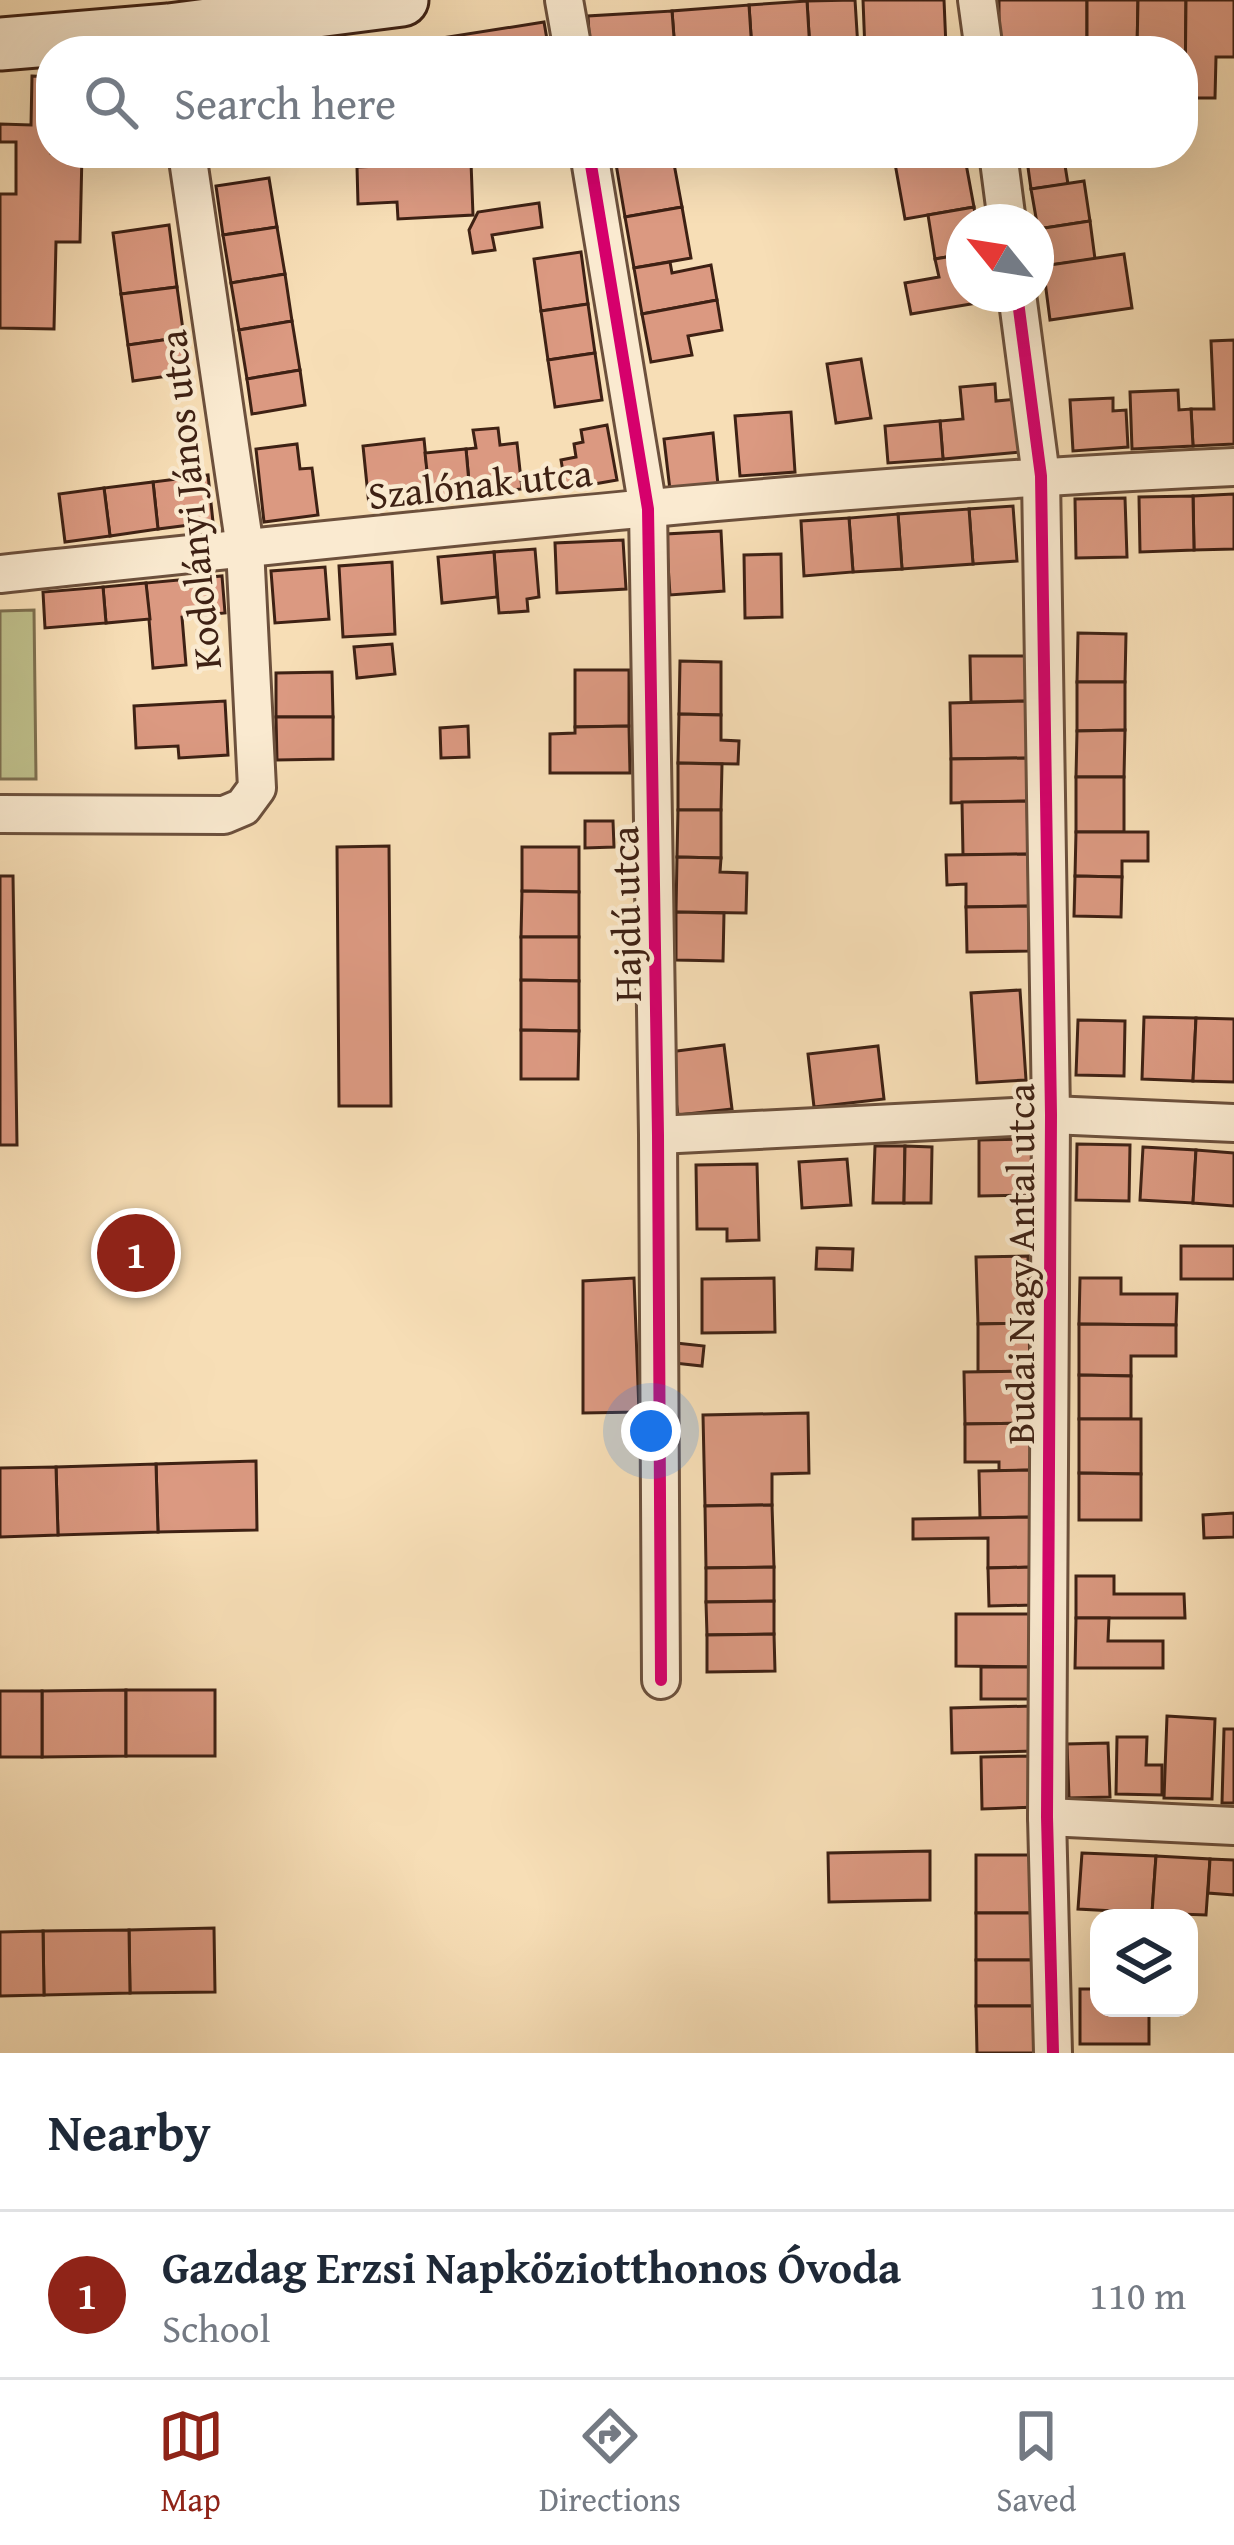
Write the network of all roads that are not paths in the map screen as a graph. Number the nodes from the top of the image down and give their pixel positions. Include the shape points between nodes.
1 (402, 0) edge
2 (564, 0) edge
3 (977, 0) edge
4 (168, 27) edge
5 (79, 36) edge
6 (570, 36) edge
7 (982, 36) edge
8 (36, 40) edge
9 (0, 44) edge
10 (189, 168) edge
11 (592, 168) edge
12 (1000, 168) edge
13 (1005, 204) edge
14 (1018, 312) edge
15 (1234, 467) edge
16 (1041, 476) junction
17 (648, 508) junction
18 (245, 548) junction
19 (0, 574) edge
20 (0, 814) edge
21 (1051, 1115) junction
22 (1234, 1123) edge
23 (658, 1135) junction
24 (662, 1680) dead end
25 (1047, 1817) junction
26 (1234, 1826) edge
27 (1054, 2053) edge

1 - 4 street
2 - 6 street
3 - 7 street
4 - 5 street
8 - 9 street
10 - 18 street, Kodolányi János utca
11 - 17 street, Hajdú utca
12 - 13 street
14 - 16 street, Budai Nagy Antal utca
15 - 16 street, Szalónak utca
16 - 17 street, Szalónak utca
16 - 21 street, Budai Nagy Antal utca
17 - 18 street, Szalónak utca
17 - 23 street, Hajdú utca
18 - 19 street, Szalónak utca
18 - 20 street, Kodolányi János utca via 257,788 243,807 224,815
21 - 22 street
21 - 23 street
21 - 25 street, Budai Nagy Antal utca
23 - 24 street, Hajdú utca
25 - 26 street
25 - 27 street, Budai Nagy Antal utca

